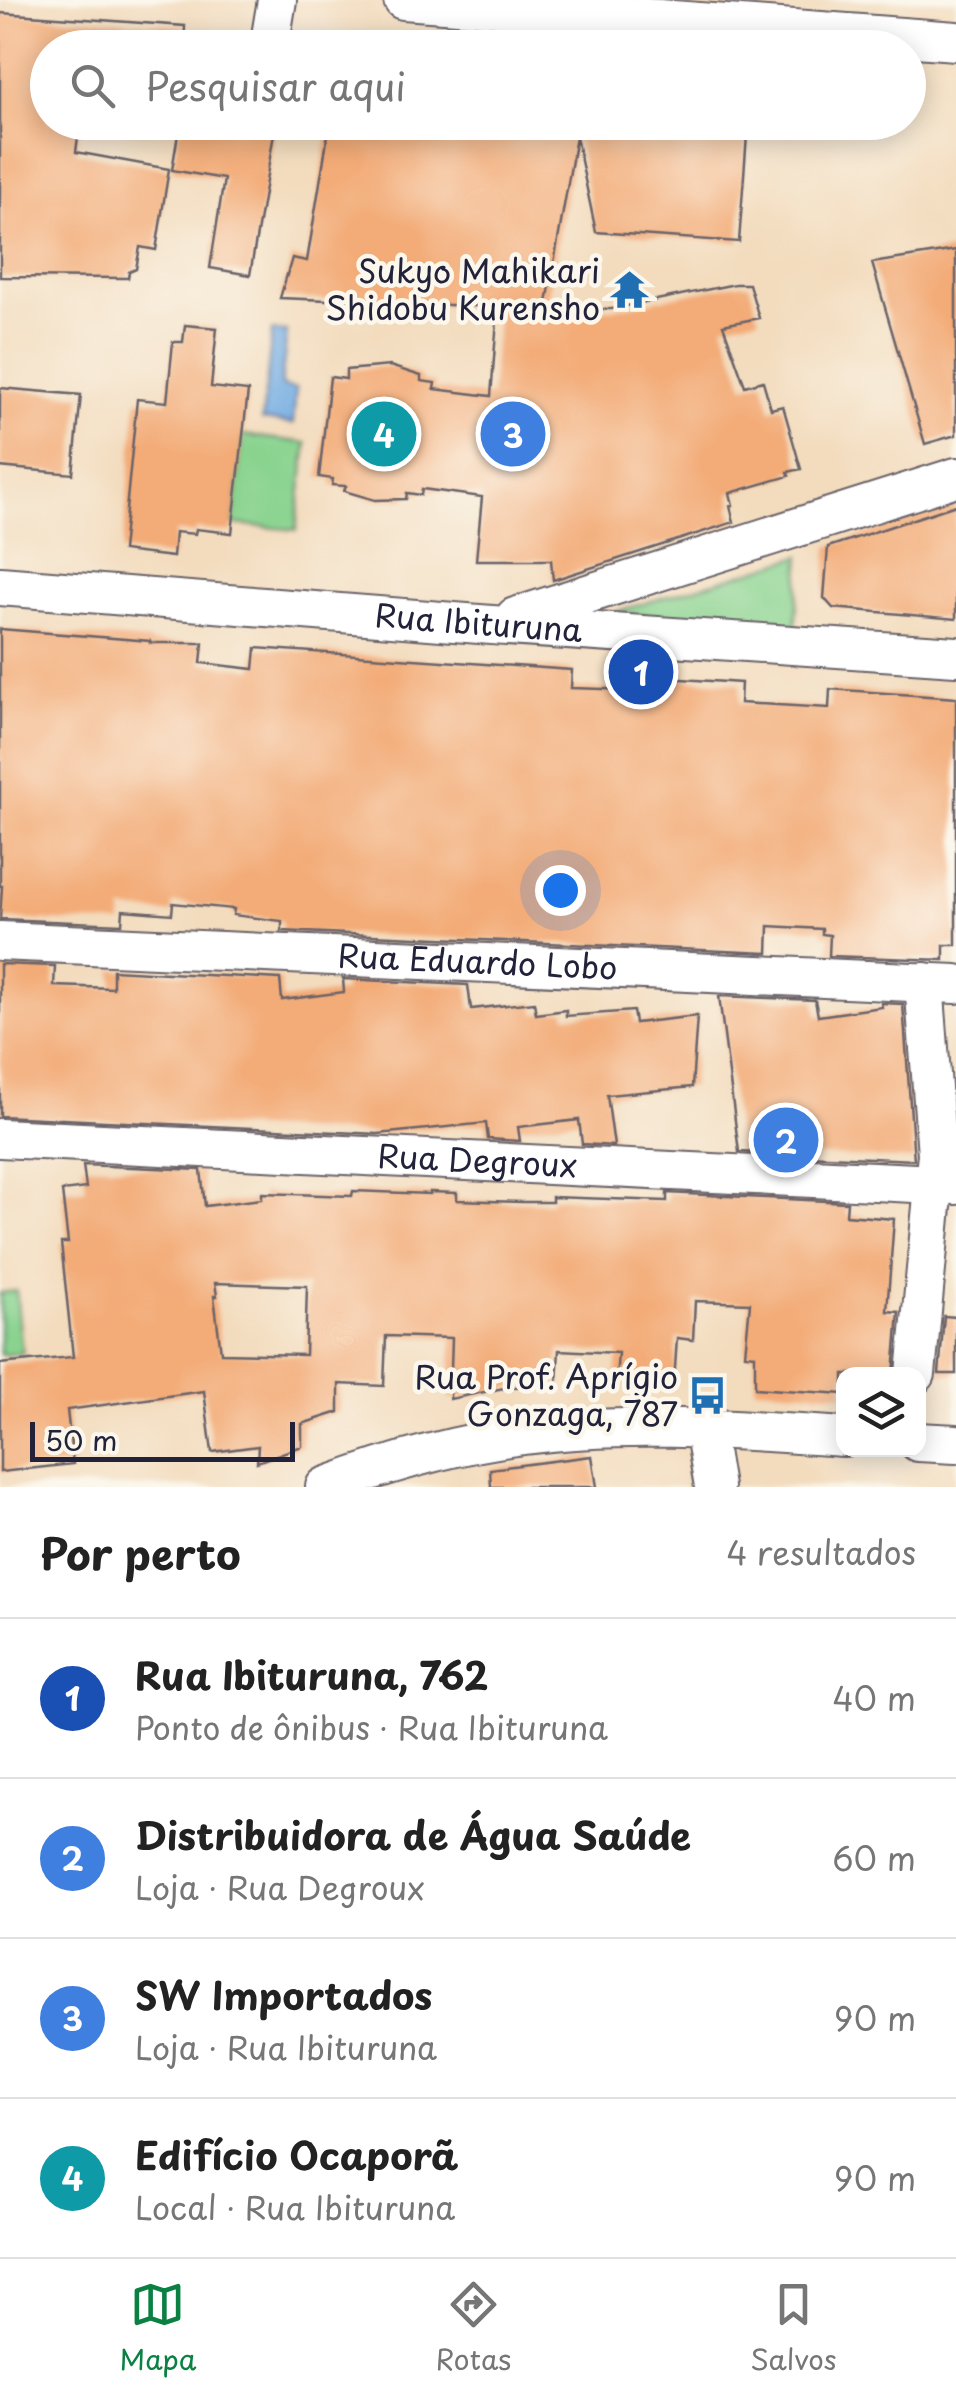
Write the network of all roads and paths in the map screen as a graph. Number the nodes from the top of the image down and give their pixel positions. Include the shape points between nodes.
1 (276, 0) edge
2 (403, 0) edge
3 (272, 30) edge
4 (808, 30) edge
5 (926, 39) edge
6 (956, 41) edge
7 (956, 476) edge
8 (0, 586) edge
9 (492, 625) junction
10 (956, 656) edge
11 (0, 941) edge
12 (940, 983) edge
13 (0, 1138) edge
14 (945, 1185) edge
15 (917, 1367) edge
16 (704, 1428) junction
17 (836, 1436) edge
18 (926, 1442) edge
19 (956, 1444) edge
20 (333, 1485) edge
21 (714, 1487) edge

1 - 3 street
2 - 4 street
5 - 6 street
7 - 9 street
8 - 9 street, Rua Ibituruna
9 - 10 street, Rua Ibituruna
11 - 12 street, Rua Eduardo Lobo
12 - 14 street via 937,1138
13 - 14 street, Rua Degroux
14 - 15 street
16 - 17 street
16 - 20 street via 522,1435 457,1446
16 - 21 street
18 - 19 street

